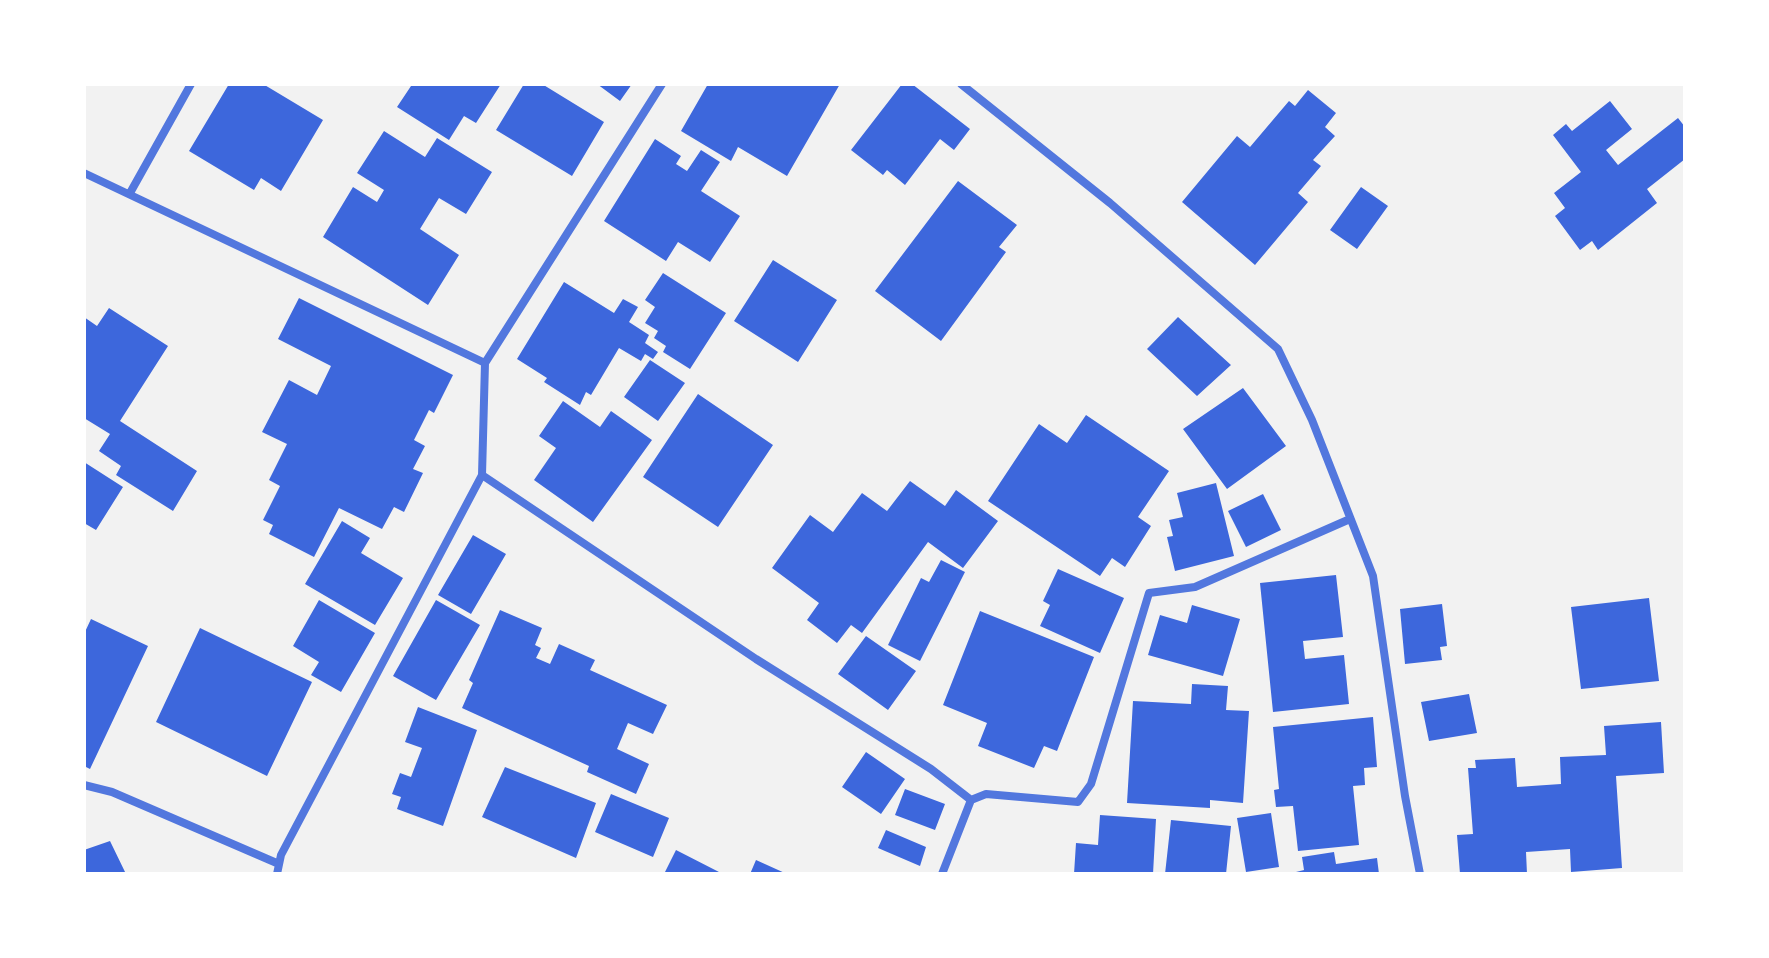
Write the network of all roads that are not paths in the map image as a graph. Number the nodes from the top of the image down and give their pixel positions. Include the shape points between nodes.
1 (191, 84) edge
2 (662, 84) edge
3 (961, 84) edge
4 (84, 173) edge
5 (130, 193) junction
6 (485, 363) junction
7 (482, 475) junction
8 (1350, 519) junction
9 (84, 785) edge
10 (971, 800) junction
11 (278, 869) edge
12 (942, 874) edge
13 (1420, 874) edge

1 - 5 street
2 - 6 street
3 - 8 street via 1110,203 1278,349
4 - 5 street
5 - 6 street
6 - 7 street
7 - 10 street
7 - 11 street
8 - 10 street via 1195,587 1149,593 1091,784 1078,802 986,794
8 - 13 street via 1373,576
9 - 11 street via 112,792
10 - 12 street

